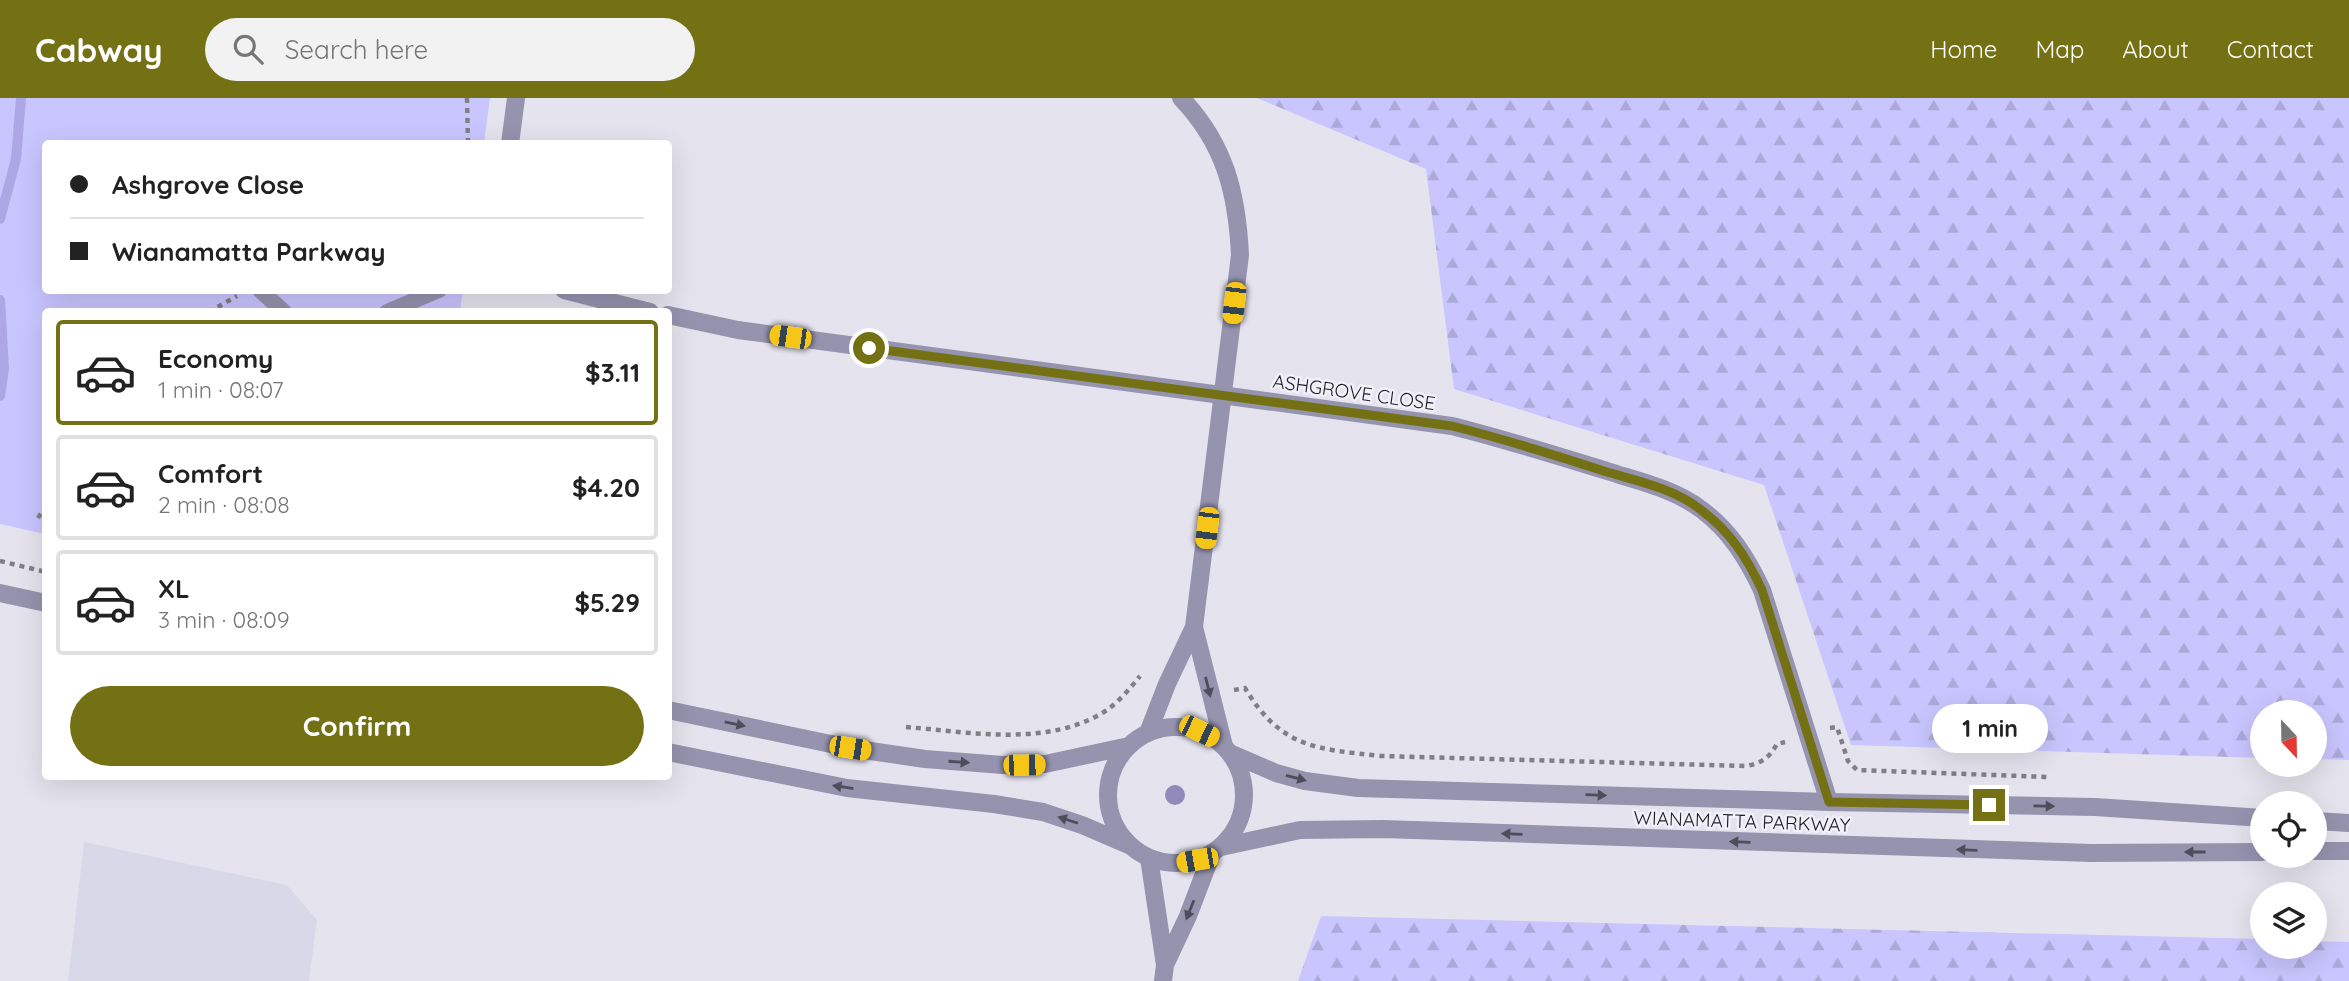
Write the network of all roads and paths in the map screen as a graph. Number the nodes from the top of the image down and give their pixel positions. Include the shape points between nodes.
1 (467, 98) edge
2 (516, 98) edge
3 (1181, 98) edge
4 (468, 140) edge
5 (511, 140) edge
6 (240, 294) edge
7 (264, 294) edge
8 (430, 294) edge
9 (580, 294) edge
10 (216, 308) edge
11 (280, 308) edge
12 (396, 308) edge
13 (634, 308) edge
14 (672, 316) edge
15 (1224, 395) junction
16 (42, 512) edge
17 (38, 518) dead end
18 (0, 561) edge
19 (42, 571) edge
20 (0, 593) edge
21 (42, 602) edge
22 (1194, 628) junction
23 (1147, 679) dead end
24 (1225, 692) dead end
25 (672, 711) edge
26 (903, 727) dead end
27 (1148, 733) junction
28 (1785, 742) dead end
29 (1129, 746) junction
30 (1228, 750) junction
31 (672, 753) edge
32 (1829, 802) junction
33 (2250, 817) edge
34 (2327, 822) edge
35 (2349, 823) edge
36 (1131, 846) junction
37 (1217, 850) junction
38 (2327, 851) edge
39 (2349, 851) edge
40 (2250, 852) edge
41 (1149, 858) junction
42 (1164, 973) edge

1 - 4 path
2 - 5 street
3 - 15 street via 1214,140 1237,205 1240,255
6 - 10 path
7 - 11 lane
8 - 12 lane
9 - 13 street
14 - 15 street, ASHGROVE CLOSE via 738,330
15 - 22 street
15 - 32 street, ASHGROVE CLOSE via 1452,426 1659,488 1699,508 1741,549 1762,590
16 - 17 path
18 - 19 path
20 - 21 street
22 - 27 street
22 -> 30 street
23 - 26 path via 1140,676 1098,716 1057,731 988,734
24 - 28 path via 1245,688 1269,722 1297,740 1381,757 1746,766 1759,764 1777,744
25 -> 29 street via 925,760 1045,764
27 - 29 street
27 - 30 street via 1182,727 1199,731
29 - 36 street via 1112,773 1108,796 1112,820
30 -> 32 street, WIANAMATTA PARKWAY via 1276,773 1358,788
30 - 37 street via 1240,770 1244,806 1239,823
36 -> 31 street via 1043,812 847,789
32 -> 33 street, WIANAMATTA PARKWAY via 2095,807
34 - 35 street
36 - 41 street
40 -> 37 street, WIANAMATTA PARKWAY via 2091,853 1383,829 1300,831
37 - 41 street via 1181,863
37 -> 42 street
38 - 39 street
41 - 42 street

